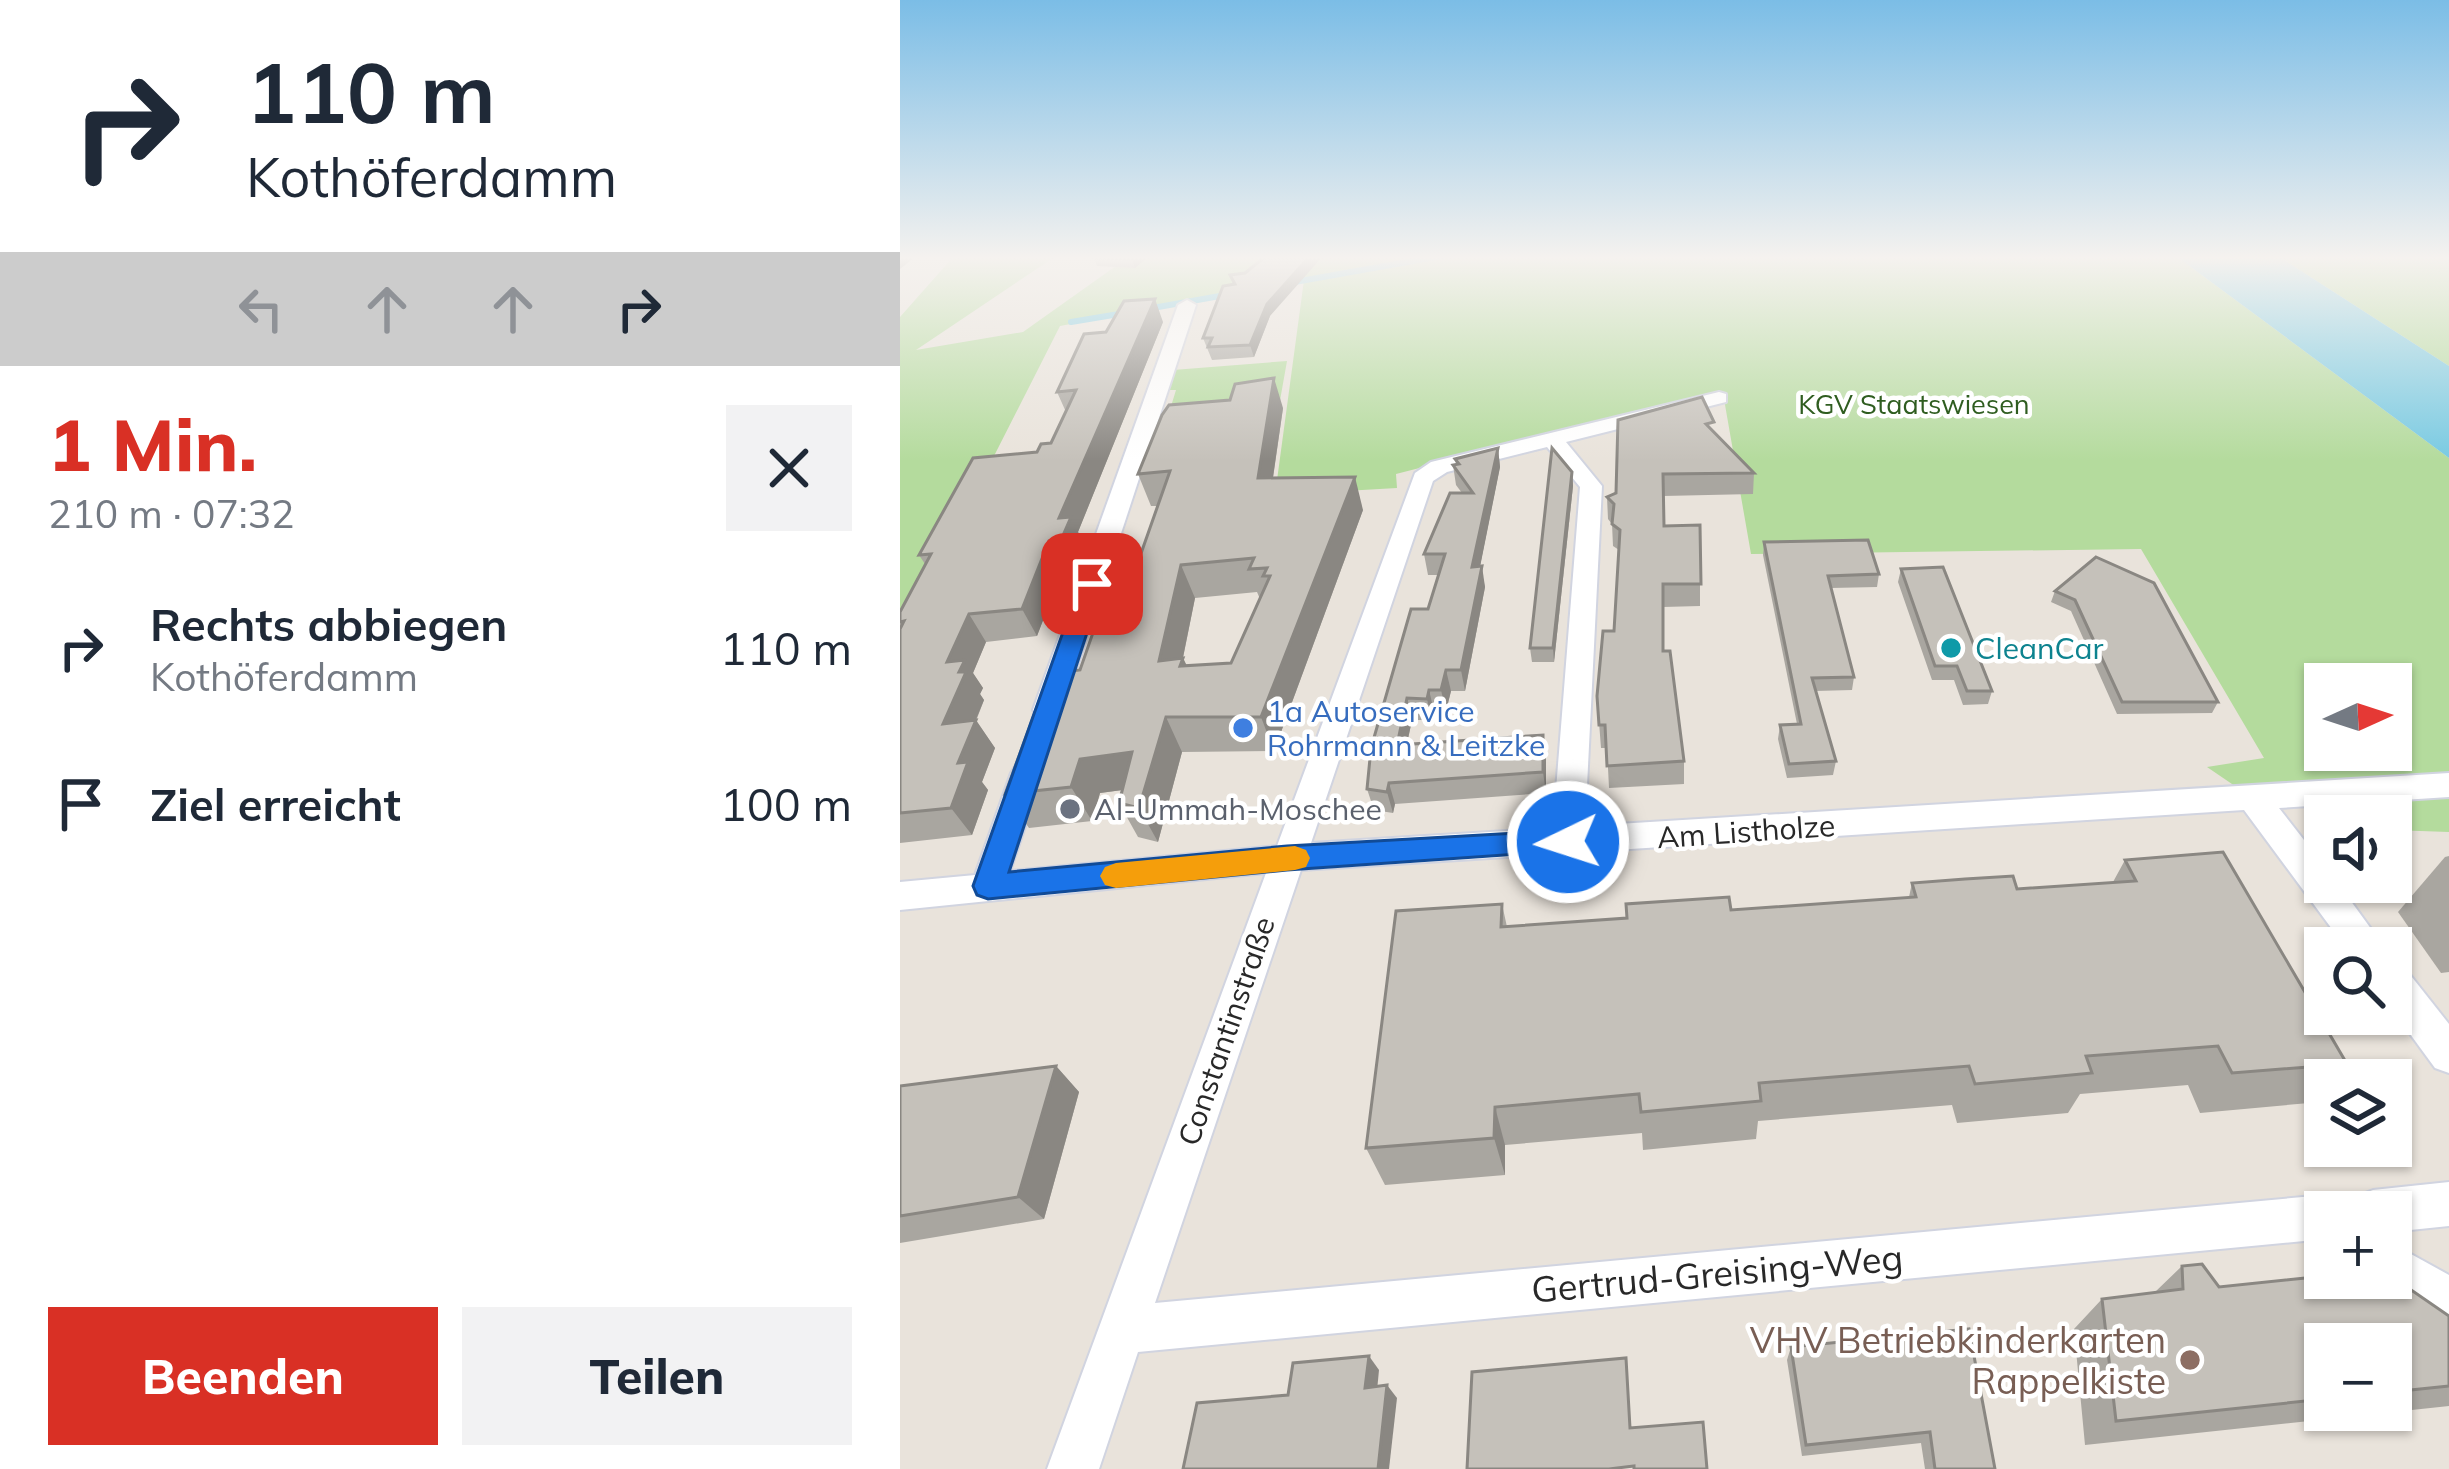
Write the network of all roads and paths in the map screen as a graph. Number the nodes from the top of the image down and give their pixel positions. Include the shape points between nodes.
1 (1180, 325) edge
2 (1719, 398) dead end
3 (1552, 439) junction
4 (2449, 785) edge
5 (2254, 800) junction
6 (1568, 842) junction
7 (1287, 858) junction
8 (988, 886) junction
9 (900, 896) edge
10 (2351, 927) edge
11 (2434, 1015) edge
12 (2449, 1055) edge
13 (2449, 1204) edge
14 (2412, 1208) edge
15 (2304, 1222) edge
16 (2412, 1279) edge
17 (2449, 1302) edge
18 (1122, 1330) junction
19 (1073, 1469) edge

1 - 8 street
2 - 3 street, Constantinstraße
3 - 6 street via 1591,486
3 - 7 street, Constantinstraße via 1423,478
4 - 5 street, Am Listholze
5 - 6 street, Am Listholze
5 - 10 street
6 - 7 street, Am Listholze
7 - 8 street, Am Listholze
7 - 18 street, Constantinstraße
8 - 9 street, Am Listholze
11 - 12 street
13 - 14 street
15 - 18 street, Gertrud-Greising-Weg
16 - 17 street
18 - 19 street, Constantinstraße

